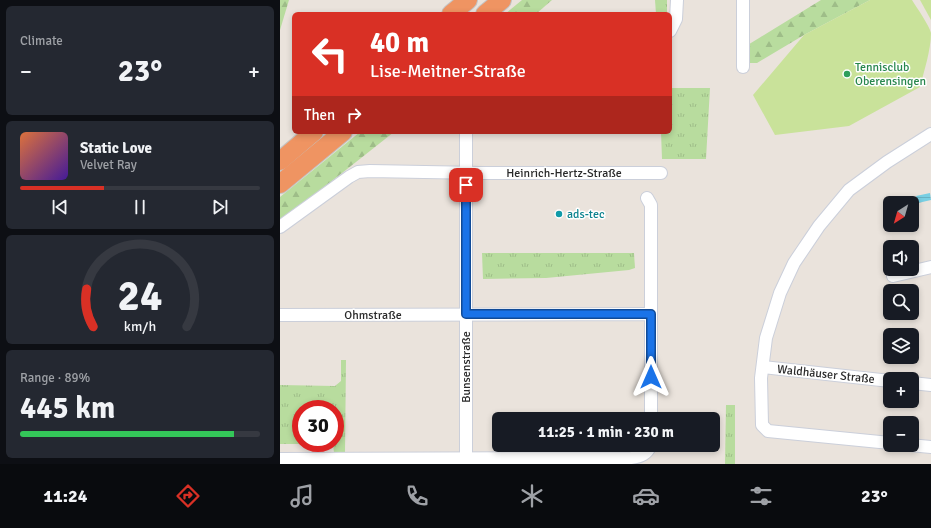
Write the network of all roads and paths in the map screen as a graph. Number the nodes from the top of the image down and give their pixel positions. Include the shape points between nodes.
1 (468, 0) edge
2 (502, 0) edge
3 (677, 0) edge
4 (743, 0) edge
5 (453, 12) edge
6 (487, 12) edge
7 (672, 27) edge
8 (743, 68) dead end
9 (312, 134) edge
10 (341, 134) edge
11 (466, 134) edge
12 (931, 134) edge
13 (280, 162) edge
14 (466, 172) junction
15 (661, 173) dead end
16 (280, 184) edge
17 (647, 198) dead end
18 (280, 227) edge
19 (931, 268) edge
20 (919, 271) edge
21 (280, 314) edge
22 (466, 314) junction
23 (651, 314) junction
24 (763, 366) junction
25 (883, 380) edge
26 (919, 384) edge
27 (931, 385) edge
28 (651, 412) edge
29 (883, 442) edge
30 (919, 446) edge
31 (931, 447) edge
32 (646, 452) edge
33 (466, 458) junction
34 (280, 459) edge

1 - 5 highway
2 - 6 highway
3 - 7 street via 676,19
4 - 8 street
9 - 13 highway
10 - 16 highway
11 - 14 street, Bunsenstraße
12 - 24 street via 849,190 819,226 794,264 780,294 766,338
14 - 15 street, Heinrich-Hertz-Straße
14 - 18 street, Heinrich-Hertz-Straße via 358,172
14 - 22 street, Bunsenstraße
17 - 23 street via 651,205
19 - 20 street
21 - 22 street, Ohmstraße
22 - 23 street, Ohmstraße
22 - 33 street, Bunsenstraße
23 - 28 street
24 - 25 street, Waldhäuser Straße
24 - 29 street via 762,425 768,431
26 - 27 street
30 - 31 street
32 - 33 street via 631,458
33 - 34 street

